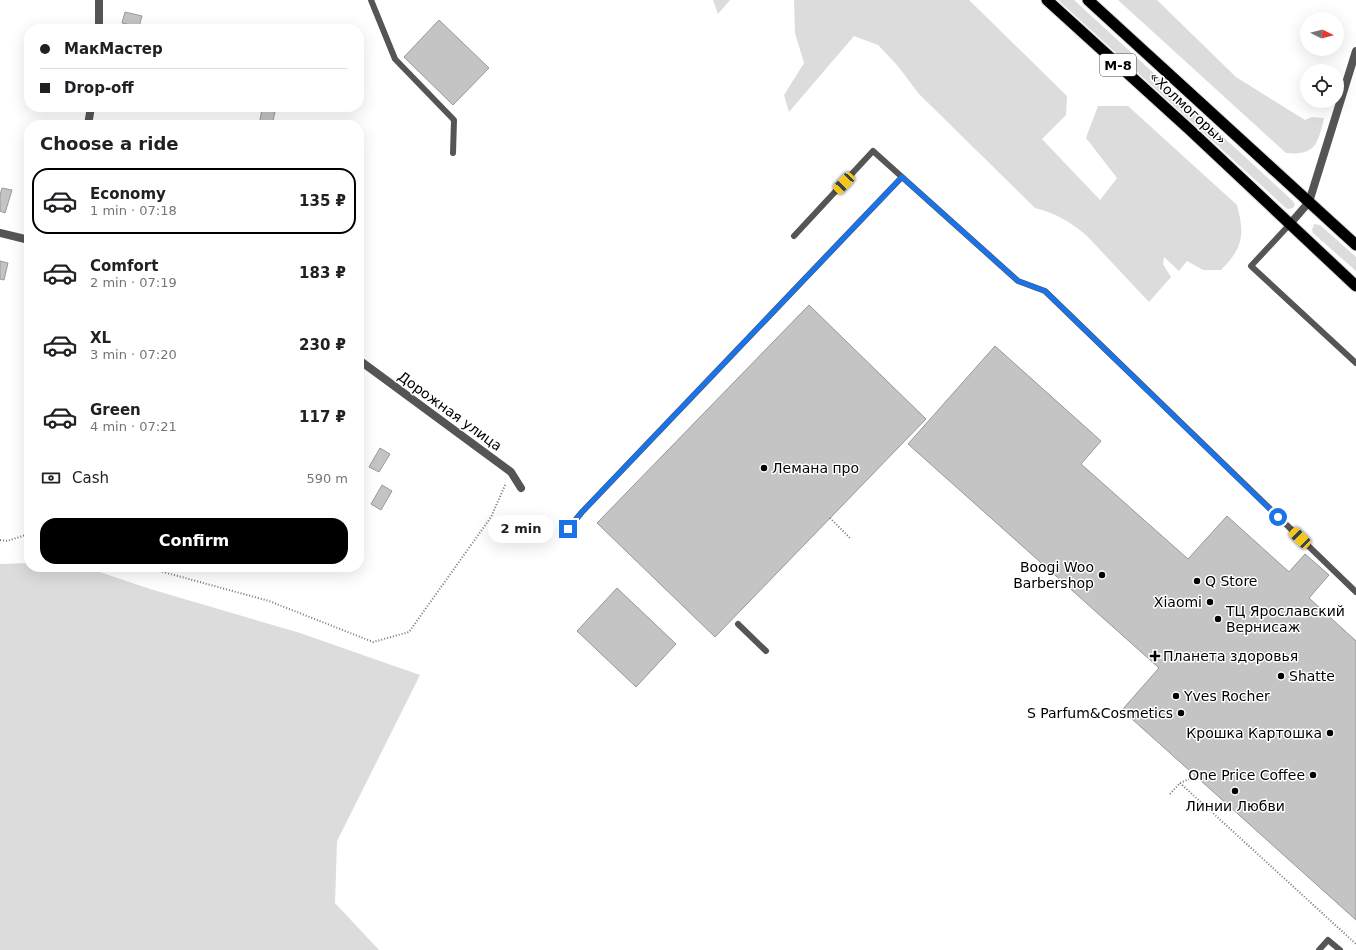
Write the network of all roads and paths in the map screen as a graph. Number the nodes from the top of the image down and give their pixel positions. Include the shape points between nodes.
1 (99, 0) edge
2 (371, 0) edge
3 (1047, 0) edge
4 (1088, 0) edge
5 (99, 24) edge
6 (1356, 51) edge
7 (1353, 70) edge
8 (453, 153) dead end
9 (902, 177) junction
10 (1309, 202) junction
11 (1290, 224) junction
12 (0, 234) edge
13 (794, 236) dead end
14 (24, 239) edge
15 (1356, 245) edge
16 (1356, 286) edge
17 (1356, 363) edge
18 (364, 364) edge
19 (510, 472) junction
20 (521, 488) dead end
21 (830, 518) dead end
22 (568, 529) dead end
23 (24, 535) edge
24 (852, 539) dead end
25 (0, 540) edge
26 (163, 572) edge
27 (1356, 592) edge
28 (738, 624) dead end
29 (766, 651) dead end
30 (1196, 776) dead end
31 (1180, 783) junction
32 (1170, 794) dead end
33 (1356, 944) edge
34 (1319, 950) edge
35 (1340, 950) edge

1 - 5 street
2 - 8 lane via 395,59 454,120
3 - 11 highway, «Холмогоры» / М-8
4 - 10 highway, «Холмогоры» / М-8
6 - 7 street
7 - 10 street
9 - 13 lane via 873,151
9 - 22 lane
9 - 27 lane via 1018,281 1045,291
10 - 11 street
10 - 15 highway, М-8
11 - 16 highway, М-8
11 - 17 lane via 1251,266
12 - 14 street
18 - 19 street, Дорожная улица
19 - 20 street, Дорожная улица
19 - 26 path via 491,517 409,632 373,642 269,601
21 - 24 path
23 - 25 path
28 - 29 lane
30 - 31 path
31 - 32 path
31 - 33 path
34 - 35 lane via 1328,940

